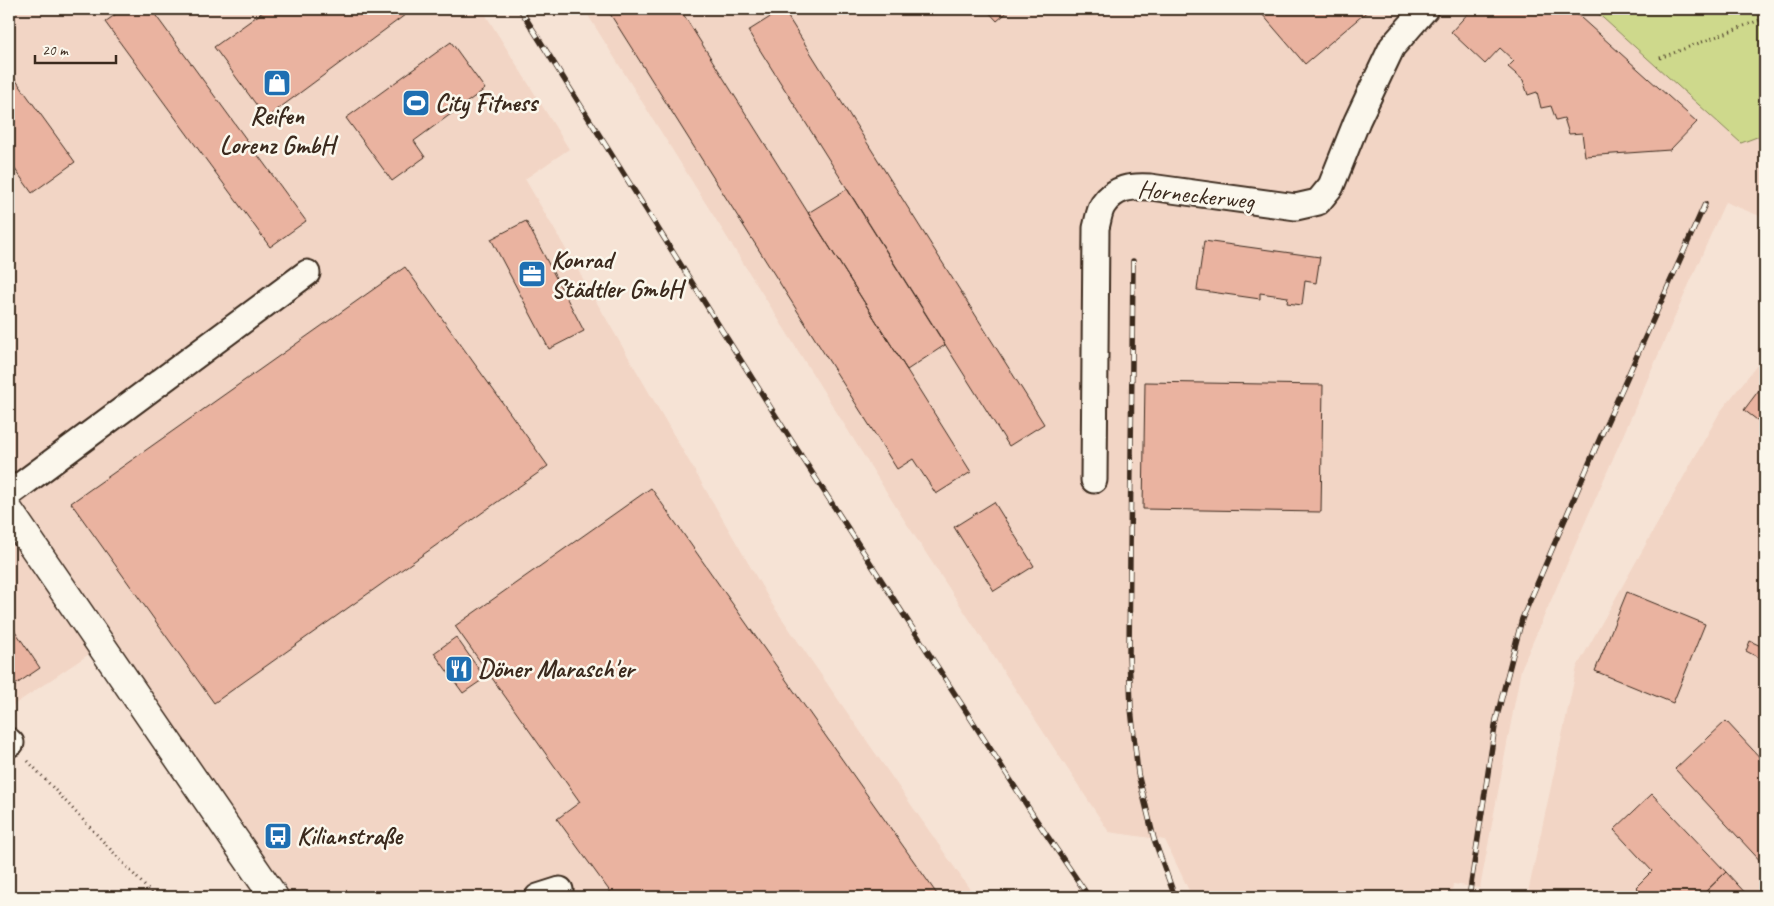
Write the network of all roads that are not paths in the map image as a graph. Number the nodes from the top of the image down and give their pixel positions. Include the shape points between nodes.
1 (1426, 9) edge
2 (307, 273) dead end
3 (1094, 480) dead end
4 (9, 494) edge
5 (9, 510) edge
6 (274, 897) edge

1 - 3 street, Horneckerweg via 1392,47 1331,186 1318,202 1296,207 1130,186 1115,193 1103,205 1096,228
2 - 4 street
5 - 6 main road

